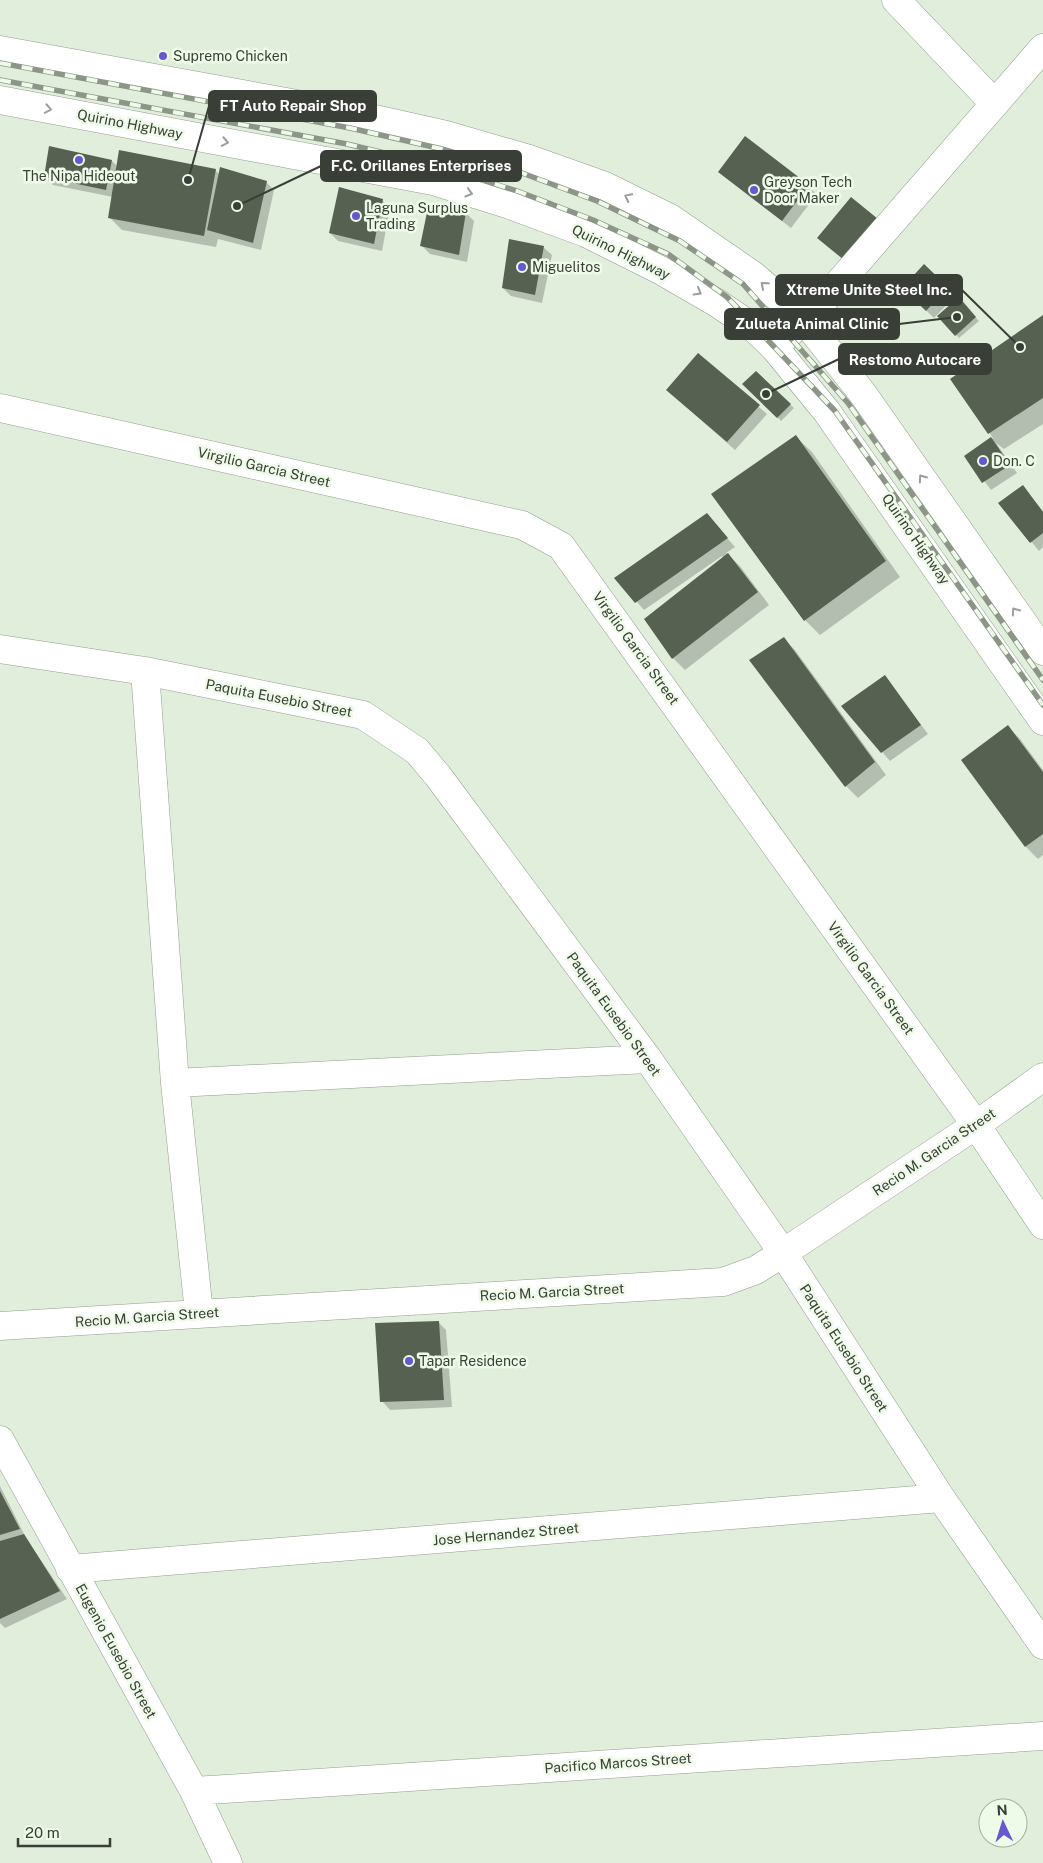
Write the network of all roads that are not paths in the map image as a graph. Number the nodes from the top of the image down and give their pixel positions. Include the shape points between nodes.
1 (896, 0) edge
2 (1043, 48) edge
3 (0, 50) edge
4 (0, 100) edge
5 (994, 103) junction
6 (804, 320) junction
7 (774, 347) junction
8 (0, 408) edge
9 (0, 649) edge
10 (1043, 651) edge
11 (145, 671) junction
12 (1043, 721) edge
13 (648, 1059) junction
14 (1043, 1076) edge
15 (175, 1083) junction
16 (976, 1125) junction
17 (1043, 1225) edge
18 (783, 1253) junction
19 (199, 1313) junction
20 (0, 1326) edge
21 (0, 1440) edge
22 (941, 1498) junction
23 (70, 1569) junction
24 (1043, 1645) edge
25 (1043, 1736) edge
26 (194, 1791) junction
27 (228, 1863) edge

1 - 5 street
2 - 5 street
6 -> 3 street via 754,276 670,218 605,186 529,159 446,135 352,114
4 -> 7 street, Quirino Highway via 433,181 510,205 586,233 660,270 717,302 754,328
5 - 6 street
6 - 7 street
10 -> 6 street via 862,394
7 - 12 street, Quirino Highway via 827,412
8 - 16 street, Virgilio Garcia Street via 522,525 561,546
9 - 11 street, Paquita Eusebio Street
11 - 13 street, Paquita Eusebio Street via 363,715 417,752
11 - 15 street
13 - 15 street
13 - 18 street, Paquita Eusebio Street
14 - 16 street, Recio M. Garcia Street
15 - 19 street
16 - 17 street, Virgilio Garcia Street
16 - 18 street, Recio M. Garcia Street
18 - 19 street, Recio M. Garcia Street via 756,1270 723,1282
18 - 22 street, Paquita Eusebio Street
19 - 20 street, Recio M. Garcia Street
21 - 23 street, Eugenio Eusebio Street
22 - 23 street, Jose Hernandez Street
22 - 24 street, Paquita Eusebio Street
23 - 26 street, Eugenio Eusebio Street
25 - 26 street, Pacifico Marcos Street
26 - 27 street, Eugenio Eusebio Street

